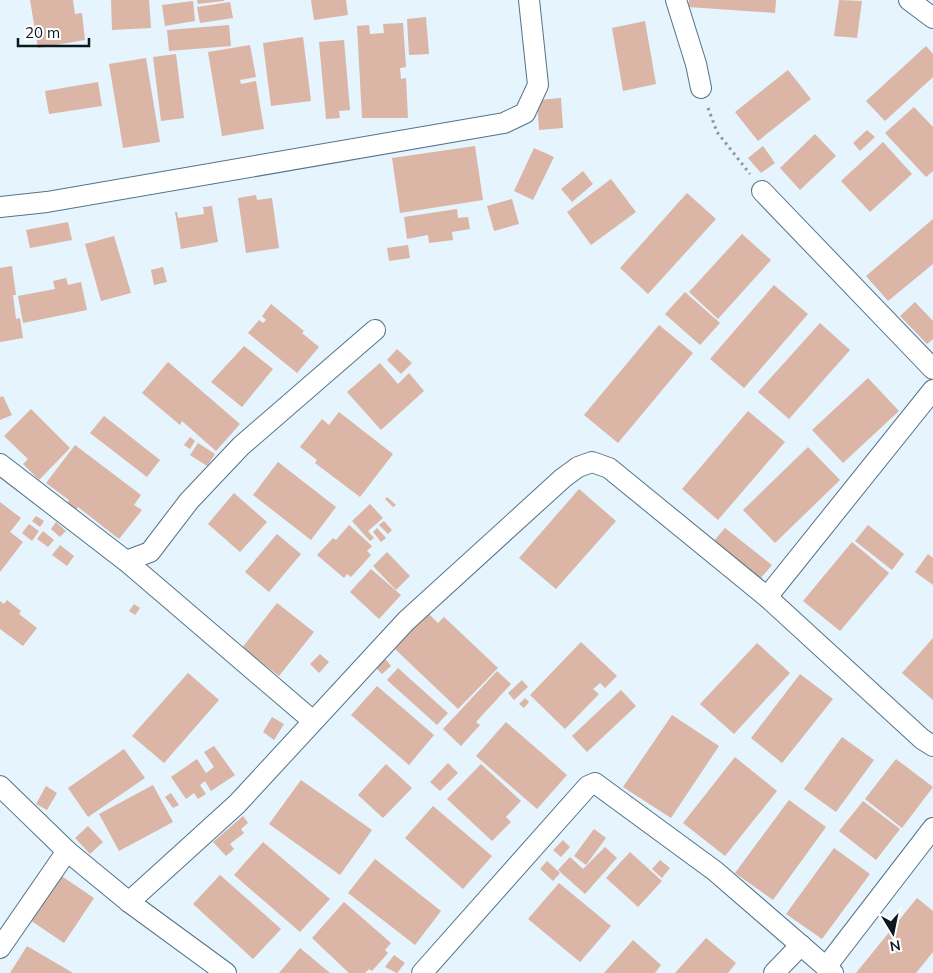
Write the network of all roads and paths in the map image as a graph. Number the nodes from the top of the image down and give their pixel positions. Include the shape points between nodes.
1 (529, 0) edge
2 (676, 0) edge
3 (909, 0) edge
4 (933, 18) edge
5 (701, 88) joint
6 (762, 191) joint
7 (0, 206) edge
8 (375, 330) dead end
9 (933, 369) edge
10 (933, 390) edge
11 (0, 464) edge
12 (150, 552) junction
13 (126, 561) junction
14 (148, 580) junction
15 (767, 597) junction
16 (313, 721) junction
17 (933, 746) edge
18 (0, 786) edge
19 (933, 828) edge
20 (67, 851) junction
21 (130, 902) junction
22 (801, 945) junction
23 (0, 948) edge
24 (829, 970) edge
25 (226, 973) edge
26 (422, 973) edge
27 (774, 973) edge

1 - 7 street via 538,85 525,113 504,122 47,202
2 - 5 street
3 - 4 street
5 - 6 path via 717,132
6 - 9 street
8 - 12 street via 241,446 189,501
10 - 15 street
11 - 13 street
12 - 13 street
12 - 14 street
13 - 14 street
14 - 16 street
15 - 16 street via 609,468 592,462 563,478 406,621
15 - 17 street
16 - 21 street via 237,804
18 - 20 street
19 - 24 street
20 - 21 street
20 - 23 street
21 - 25 street
22 - 24 street
22 - 26 street via 715,871 595,783 588,786
22 - 27 street

